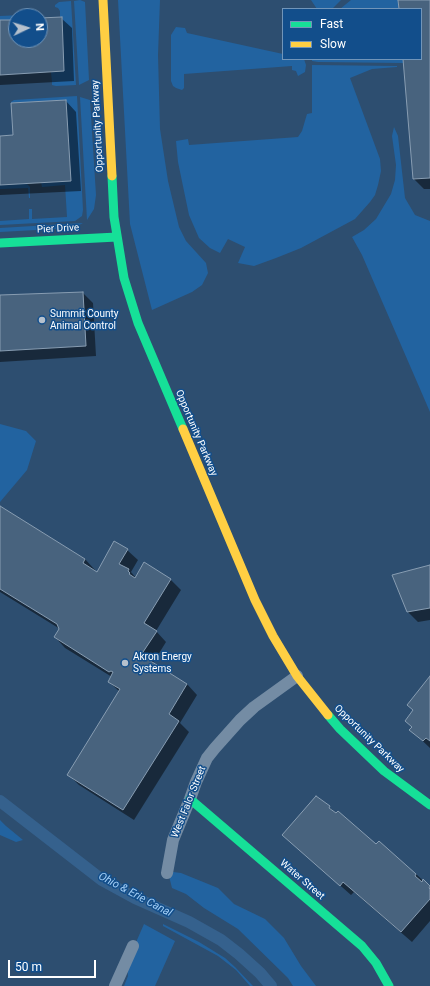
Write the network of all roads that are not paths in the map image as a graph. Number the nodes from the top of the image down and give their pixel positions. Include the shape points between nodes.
1 (102, 0) edge
2 (117, 236) junction
3 (0, 243) edge
4 (297, 676) junction
5 (190, 799) junction
6 (430, 805) edge
7 (167, 873) dead end
8 (133, 946) dead end
9 (115, 986) edge
10 (389, 986) edge

1 - 2 main road, Opportunity Parkway
2 - 3 main road, Pier Drive
2 - 4 main road, Opportunity Parkway via 124,278 138,323 255,600
4 - 5 street, West Falor Street via 254,707 214,748
4 - 6 main road, Opportunity Parkway via 340,729 384,770
5 - 7 street, West Falor Street via 173,840
5 - 10 main road, Water Street via 362,946 376,963
8 - 9 street

